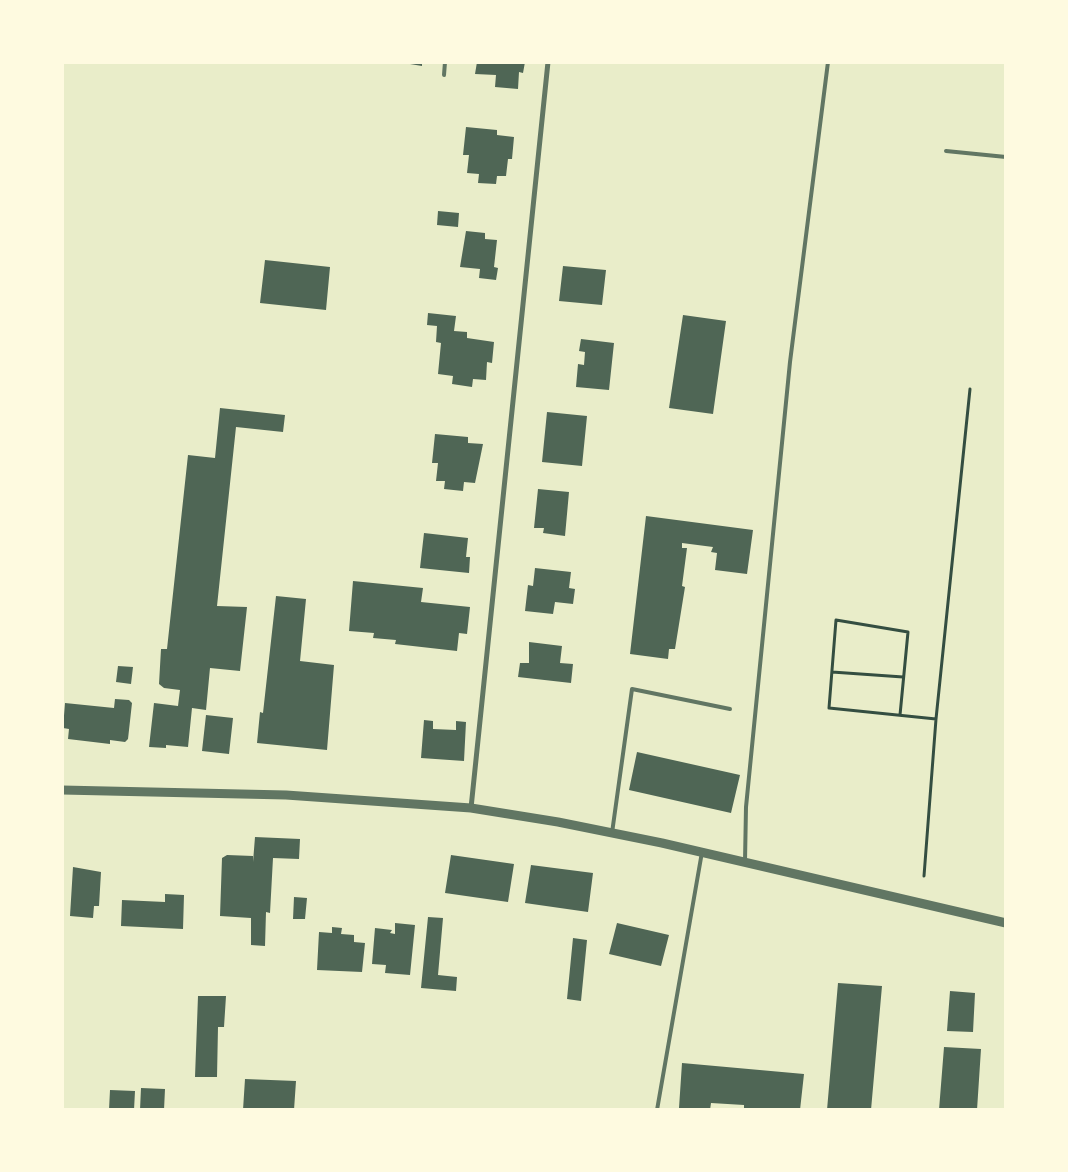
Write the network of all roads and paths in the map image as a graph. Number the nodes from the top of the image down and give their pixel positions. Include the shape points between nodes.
1 (445, 62) edge
2 (548, 62) edge
3 (828, 62) edge
4 (444, 75) dead end
5 (946, 151) dead end
6 (1006, 156) edge
7 (970, 389) dead end
8 (832, 672) junction
9 (903, 677) junction
10 (730, 709) dead end
11 (900, 715) junction
12 (936, 719) junction
13 (62, 790) edge
14 (471, 808) junction
15 (612, 833) junction
16 (702, 852) junction
17 (745, 861) junction
18 (924, 876) dead end
19 (1006, 923) edge
20 (657, 1110) edge

1 - 4 lane
2 - 14 street
3 - 17 lane via 790,362 746,807
5 - 6 lane
7 - 12 path
8 - 9 path
8 - 9 path via 836,620 908,632
8 - 11 path via 829,708
9 - 11 path
10 - 15 lane via 632,689
11 - 12 path
12 - 18 path
13 - 14 street via 286,795
14 - 15 street
15 - 16 street
16 - 17 street
16 - 20 lane
17 - 19 street

